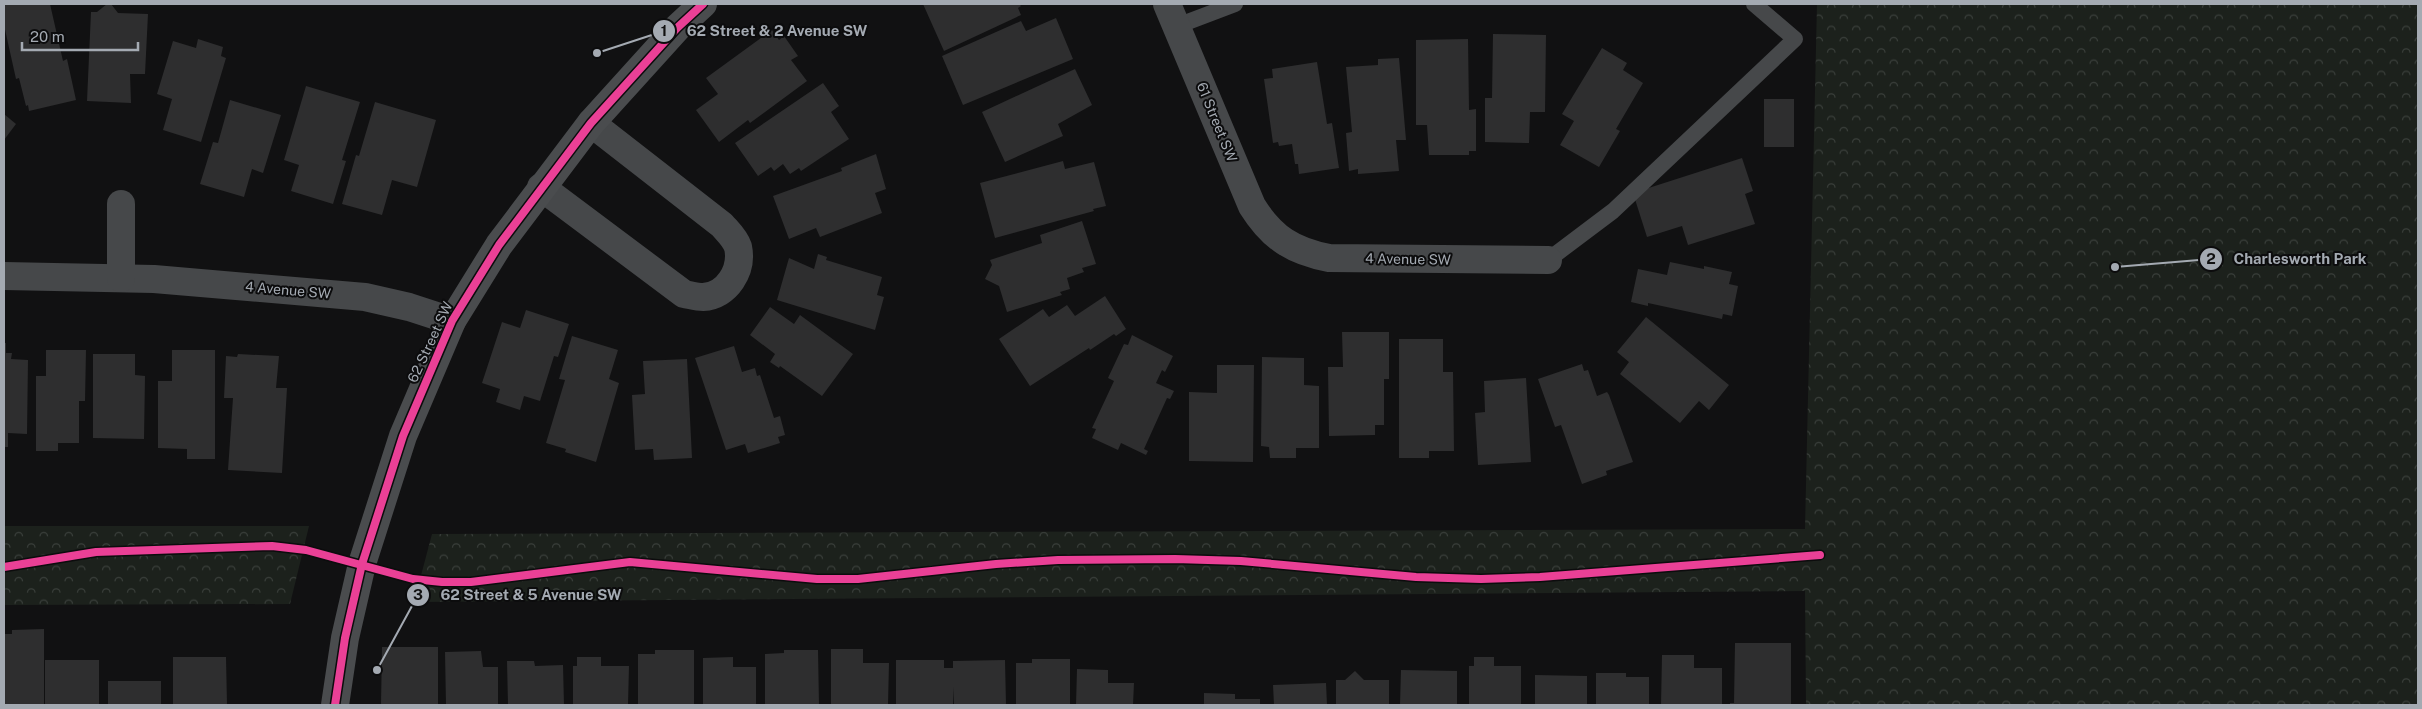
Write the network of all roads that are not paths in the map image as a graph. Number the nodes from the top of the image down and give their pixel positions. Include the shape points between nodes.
1 (703, 4) edge
2 (1235, 4) edge
3 (1754, 4) edge
4 (1172, 15) edge
5 (591, 123) junction
6 (541, 188) junction
7 (121, 204) dead end
8 (1274, 235) joint
9 (1548, 260) joint
10 (4, 276) edge
11 (121, 278) junction
12 (452, 321) junction
13 (335, 705) edge

1 - 5 street, 62 Street SW
2 - 4 lane
3 - 9 lane via 1796,39 1613,211
4 - 8 street, 61 Street SW via 1252,206
5 - 6 street, 62 Street SW
5 - 6 street via 722,225 738,247 739,263 735,277 713,295 684,294
6 - 12 street, 62 Street SW via 499,245
7 - 11 street
8 - 9 street, 4 Avenue SW via 1306,252 1330,258
10 - 11 street, 4 Avenue SW
11 - 12 street, 4 Avenue SW via 365,297
12 - 13 street, 62 Street SW via 403,436 362,564 345,638

